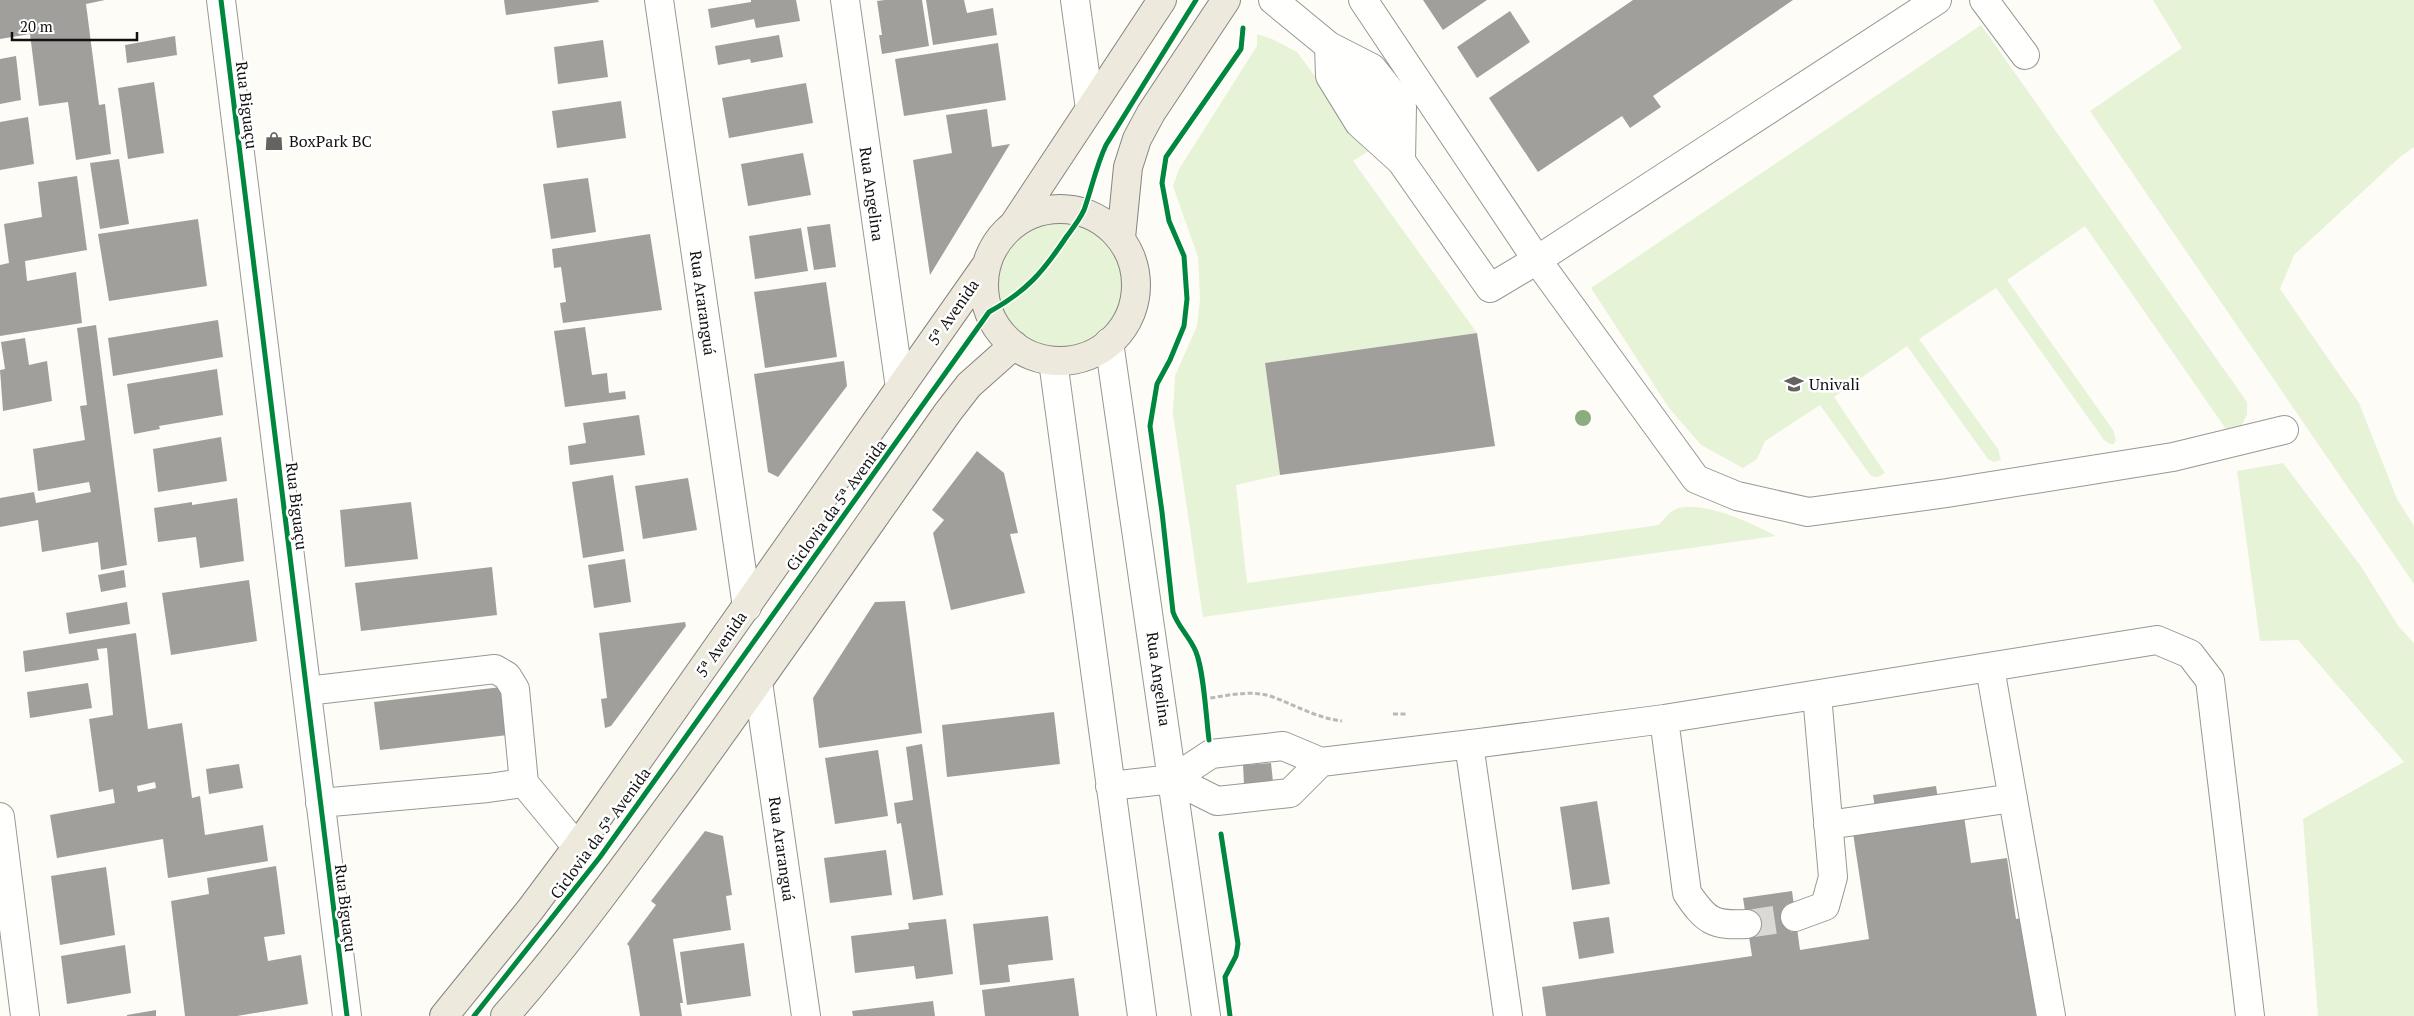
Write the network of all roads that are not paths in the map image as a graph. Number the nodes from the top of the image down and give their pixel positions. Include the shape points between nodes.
1 (221, 0) edge
2 (659, 0) edge
3 (845, 0) edge
4 (1075, 0) edge
5 (1162, 0) edge
6 (1226, 0) edge
7 (1273, 0) edge
8 (1363, 0) edge
9 (1937, 0) edge
10 (1984, 0) edge
11 (2025, 55) dead end
12 (1090, 109) junction
13 (1014, 224) junction
14 (1120, 238) junction
15 (1538, 260) junction
16 (987, 264) junction
17 (1109, 342) junction
18 (1014, 345) junction
19 (1053, 360) junction
20 (900, 388) junction
21 (2284, 430) dead end
22 (747, 607) junction
23 (1990, 668) junction
24 (758, 682) junction
25 (307, 691) junction
26 (1817, 695) junction
27 (1664, 719) junction
28 (1469, 744) junction
29 (1321, 762) junction
30 (1174, 779) junction
31 (524, 783) junction
32 (1110, 786) junction
33 (2013, 798) junction
34 (320, 803) junction
35 (0, 817) edge
36 (1828, 825) junction
37 (577, 847) junction
38 (1795, 917) tunnel mouth
39 (1747, 924) tunnel mouth
40 (25, 1016) edge
41 (347, 1016) edge
42 (444, 1016) edge
43 (505, 1016) edge
44 (806, 1016) edge
45 (1142, 1016) edge
46 (1206, 1016) edge
47 (1508, 1016) edge
48 (2051, 1016) edge
49 (2250, 1016) edge

1 - 25 street, Rua Biguaçu
2 - 22 street, Rua Araranguá
3 - 20 street, Rua Angelina
4 - 12 street
5 - 12 main road
6 - 14 main road via 1137,139 1128,167
7 - 15 street via 1329,46 1380,114 1401,161 1490,288
8 - 15 street
9 - 15 street
10 - 11 street
12 - 13 main road
13 - 14 main road via 1035,213 1059,208 1097,218
13 - 16 main road via 997,242
14 - 17 main road via 1132,258 1135,288 1124,325
15 - 21 street via 1696,479 1737,496 1808,512 1947,494 2173,458
16 - 18 main road via 984,289 989,312 999,330
16 - 20 main road, 5ª Avenida
17 - 19 main road via 1073,360
17 - 30 street, Rua Angelina
18 - 19 main road via 1032,356
18 - 24 main road via 969,385 948,412
19 - 32 street
20 - 22 main road, 5ª Avenida
22 - 37 main road, 5ª Avenida
23 - 26 street
23 - 33 street
23 - 49 street via 2157,640 2190,654 2210,680
24 - 43 main road via 581,925
24 - 44 street, Rua Araranguá
25 - 31 street via 495,670 507,676 515,689
25 - 34 street, Rua Biguaçu
26 - 27 street
26 - 36 street
27 - 28 street
27 - 39 street via 1687,893 1702,915 1724,926
28 - 29 street
28 - 47 street
29 - 30 street via 1283,746 1211,754
29 - 30 street via 1290,793 1217,801
30 - 32 street
30 - 46 street, Rua Angelina
31 - 34 street
31 - 37 street
32 - 45 street
33 - 36 street
33 - 48 street
34 - 41 street, Rua Biguaçu
35 - 40 street
36 - 38 street via 1833,877 1825,906
37 - 42 main road, 5ª Avenida

